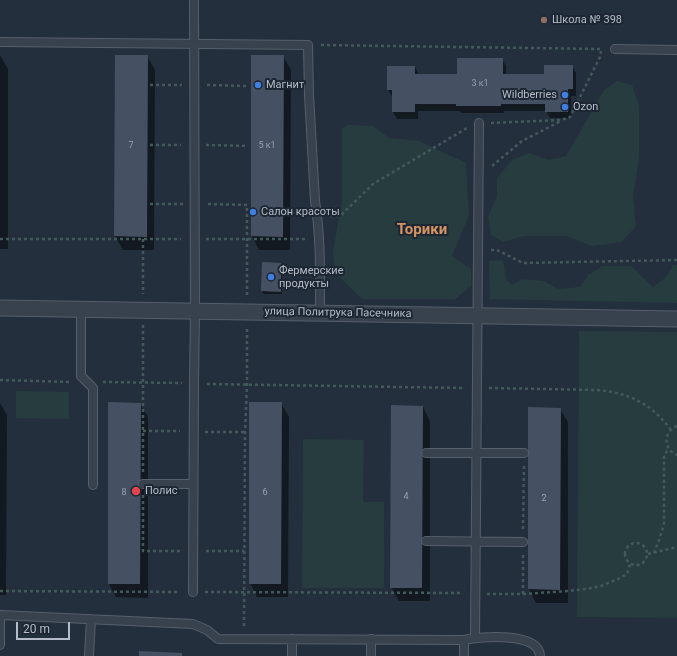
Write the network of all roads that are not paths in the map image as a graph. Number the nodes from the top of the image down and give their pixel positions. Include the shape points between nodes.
1 (194, 0) edge
2 (0, 42) edge
3 (194, 43) junction
4 (615, 49) road end
5 (677, 50) edge
6 (479, 123) dead end
7 (0, 308) edge
8 (81, 309) junction
9 (195, 311) junction
10 (320, 312) junction
11 (478, 316) junction
12 (677, 319) edge
13 (426, 453) dead end
14 (476, 453) junction
15 (524, 453) road end
16 (143, 484) road end
17 (193, 484) junction
18 (93, 485) dead end
19 (426, 541) dead end
20 (476, 542) junction
21 (523, 542) road end
22 (193, 592) road end
23 (0, 615) edge
24 (91, 619) junction
25 (475, 638) junction
26 (292, 639) junction
27 (371, 639) junction
28 (464, 640) junction
29 (0, 645) edge
30 (90, 656) edge
31 (292, 656) edge
32 (371, 656) edge
33 (464, 656) edge
34 (540, 656) edge

1 - 3 lane
2 - 3 lane
3 - 9 lane
3 - 10 lane via 308,45 315,201 320,239
4 - 5 lane
6 - 11 lane
7 - 8 street, улица Политрука Пасечника
8 - 9 street, улица Политрука Пасечника
8 - 18 lane via 81,376 93,388
9 - 10 street, улица Политрука Пасечника
9 - 17 lane
10 - 11 street, улица Политрука Пасечника
11 - 12 street, улица Политрука Пасечника
11 - 14 lane
13 - 14 lane
14 - 15 lane
14 - 20 lane
16 - 17 lane
17 - 22 lane
19 - 20 lane
20 - 21 lane
20 - 25 lane
23 - 24 lane
23 - 29 lane
24 - 26 lane via 193,624 207,630 218,639
24 - 30 lane
25 - 28 lane
25 - 34 lane via 507,637 522,640 533,644
26 - 27 lane
26 - 31 lane
27 - 28 lane
27 - 32 lane
28 - 33 lane

